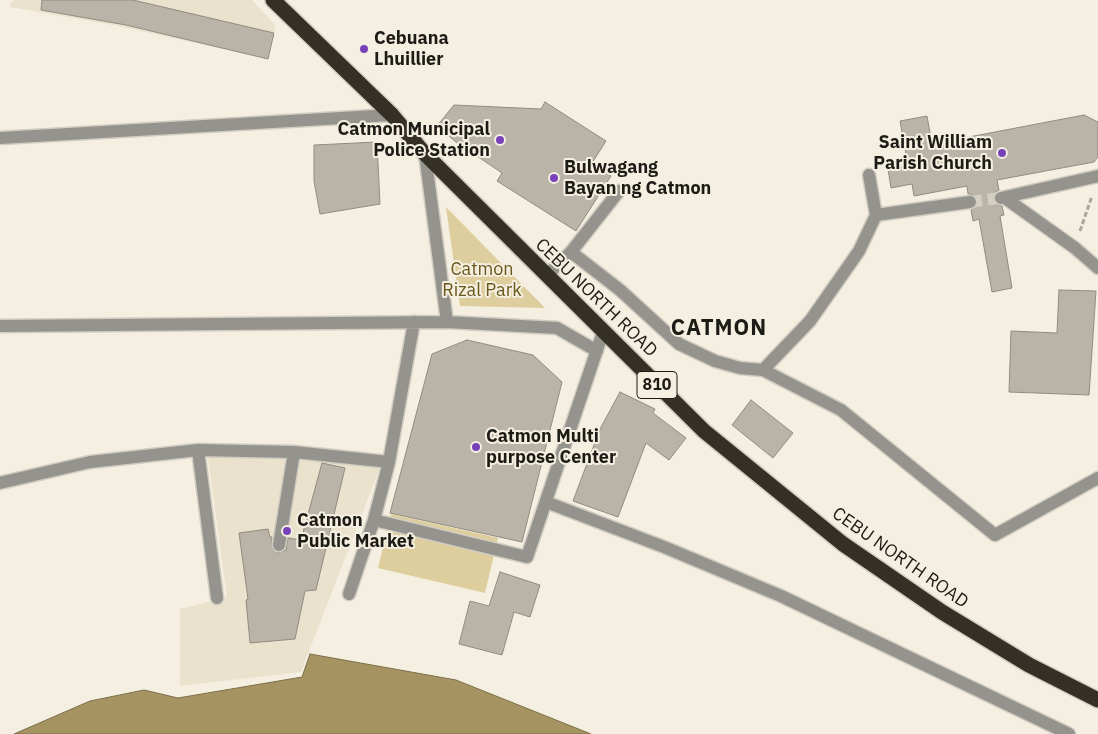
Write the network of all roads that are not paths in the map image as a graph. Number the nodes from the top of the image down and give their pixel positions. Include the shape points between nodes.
1 (274, 0) edge
2 (392, 114) junction
3 (0, 138) edge
4 (425, 154) junction
5 (869, 175) dead end
6 (1098, 176) edge
7 (619, 191) dead end
8 (970, 202) tunnel mouth
9 (876, 215) junction
10 (570, 252) junction
11 (1098, 268) edge
12 (546, 276) junction
13 (414, 322) junction
14 (448, 322) junction
15 (0, 326) edge
16 (603, 332) junction
17 (597, 351) junction
18 (763, 370) junction
19 (198, 450) junction
20 (294, 452) junction
21 (389, 462) junction
22 (1098, 478) edge
23 (0, 483) edge
24 (546, 502) junction
25 (374, 520) junction
26 (279, 545) dead end
27 (348, 594) dead end
28 (217, 598) dead end
29 (1098, 700) edge
30 (1069, 734) edge

1 - 2 highway, CEBU NORTH ROAD / 810
2 - 3 street
2 - 4 highway, CEBU NORTH ROAD / 810
4 - 12 highway, CEBU NORTH ROAD / 810
4 - 14 street
5 - 9 street
6 - 11 street via 1003,198
7 - 10 street
8 - 9 street
9 - 18 street via 859,251 810,321
10 - 12 street
10 - 18 street via 620,290 679,344 716,361
12 - 16 highway, CEBU NORTH ROAD / 810
13 - 14 street
13 - 15 street
13 - 21 street
14 - 17 street via 557,328
16 - 17 street
16 - 29 highway, CEBU NORTH ROAD / 810 via 704,431 843,544 942,612 1013,655
17 - 24 street
18 - 22 street via 841,410 995,535
19 - 20 street
19 - 23 street via 90,462
19 - 28 street
20 - 21 street
20 - 26 street
21 - 25 street
24 - 25 street via 527,557
24 - 30 street via 781,596
25 - 27 street

